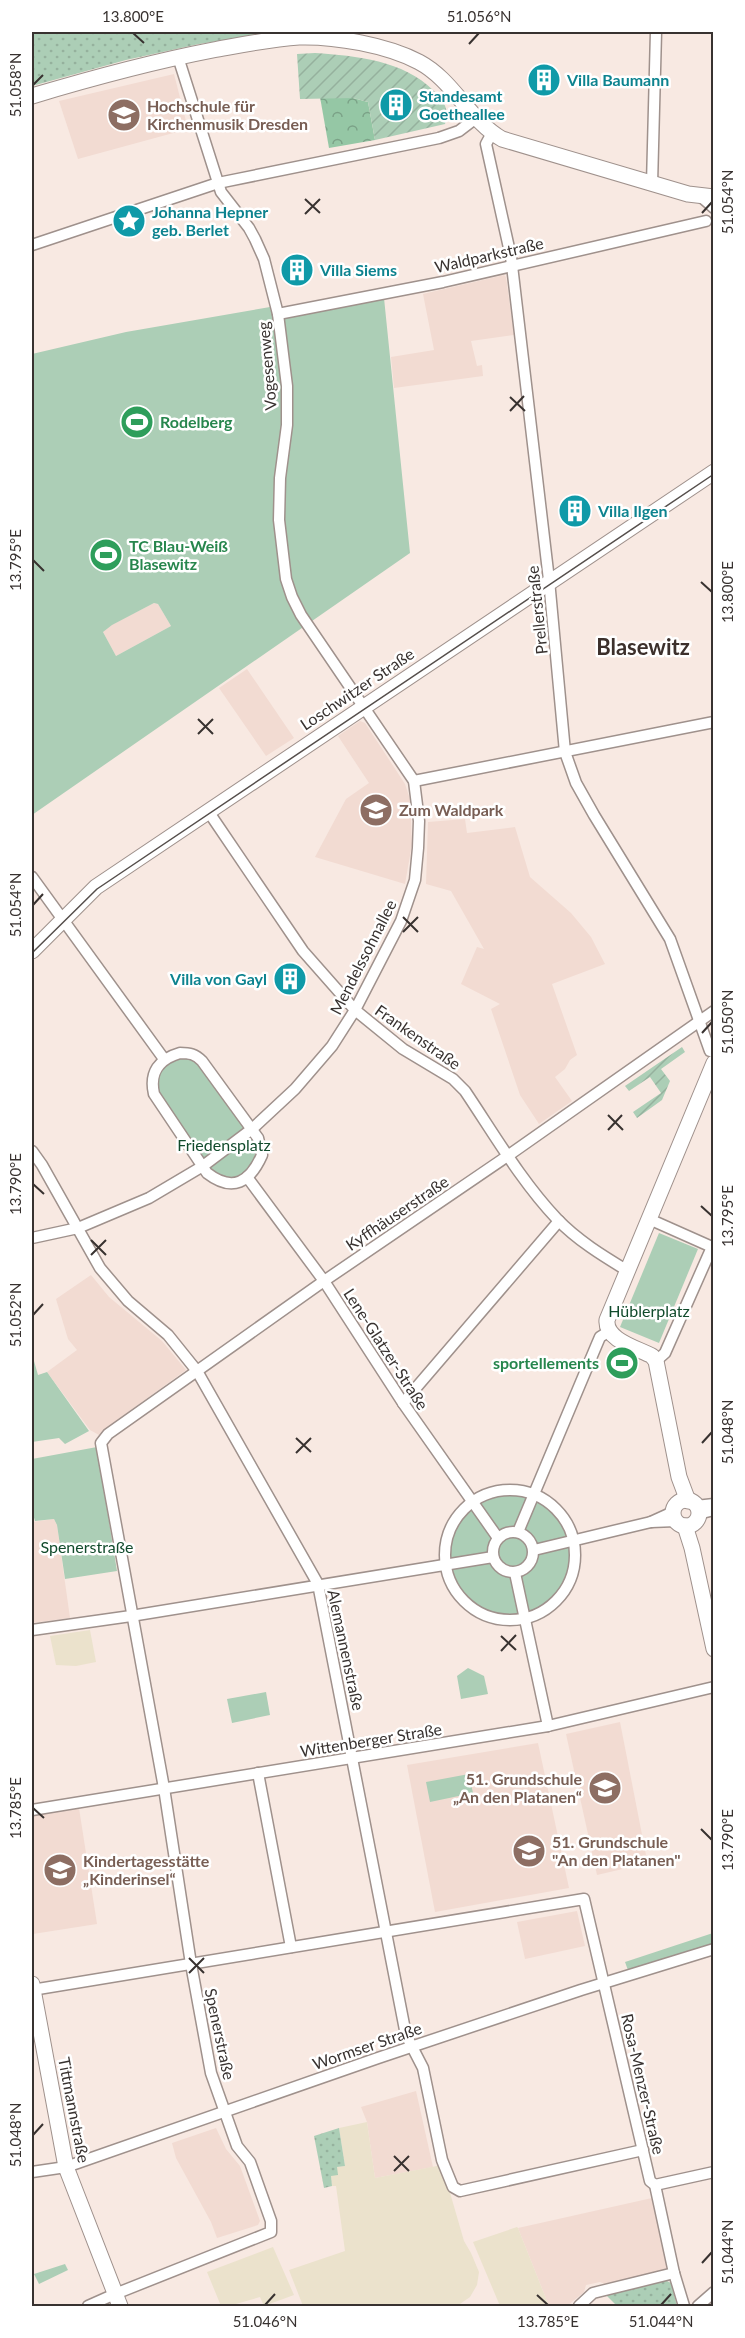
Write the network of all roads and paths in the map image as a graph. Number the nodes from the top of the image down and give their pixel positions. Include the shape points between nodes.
1 (656, 32) edge
2 (178, 57) junction
3 (32, 96) edge
4 (487, 131) junction
5 (218, 183) junction
6 (652, 184) junction
7 (706, 196) edge
8 (714, 208) edge
9 (706, 221) dead end
10 (32, 245) edge
11 (512, 266) junction
12 (278, 314) junction
13 (714, 472) edge
14 (549, 582) junction
15 (363, 706) junction
16 (714, 722) edge
17 (565, 752) junction
18 (414, 781) junction
19 (208, 811) junction
20 (32, 877) edge
21 (63, 919) junction
22 (32, 951) edge
23 (355, 1010) junction
24 (714, 1011) edge
25 (699, 1021) junction
26 (714, 1052) edge
27 (164, 1059) junction
28 (714, 1063) edge
29 (252, 1129) junction
30 (32, 1151) edge
31 (509, 1155) junction
32 (203, 1166) junction
33 (247, 1178) junction
34 (649, 1219) junction
35 (559, 1221) junction
36 (78, 1228) junction
37 (32, 1238) edge
38 (713, 1246) edge
39 (628, 1271) junction
40 (324, 1281) junction
41 (608, 1332) junction
42 (656, 1361) junction
43 (197, 1371) junction
44 (403, 1403) junction
45 (101, 1443) joint
46 (534, 1494) junction
47 (473, 1501) junction
48 (714, 1504) edge
49 (714, 1510) edge
50 (686, 1513) junction
51 (518, 1532) junction
52 (498, 1538) junction
53 (574, 1540) junction
54 (534, 1550) junction
55 (493, 1557) junction
56 (446, 1564) junction
57 (514, 1573) junction
58 (318, 1584) junction
59 (131, 1616) junction
60 (525, 1618) junction
61 (32, 1630) edge
62 (714, 1649) edge
63 (714, 1687) edge
64 (548, 1726) junction
65 (353, 1758) junction
66 (258, 1773) junction
67 (164, 1788) junction
68 (32, 1810) edge
69 (386, 1932) junction
70 (291, 1947) junction
71 (714, 1949) edge
72 (191, 1964) junction
73 (605, 1984) junction
74 (32, 1988) edge
75 (412, 2047) junction
76 (223, 2111) junction
77 (643, 2150) junction
78 (66, 2167) junction
79 (32, 2172) edge
80 (714, 2172) edge
81 (655, 2185) junction
82 (674, 2273) junction
83 (714, 2292) edge
84 (118, 2300) edge
85 (88, 2307) edge
86 (579, 2307) edge
87 (684, 2307) edge
88 (698, 2307) edge

1 - 6 street
2 - 3 street
2 - 4 street via 299,38 364,44 429,68
2 - 5 street, Vogesenweg
4 - 5 street via 459,131
4 - 6 street
4 - 11 street, Prellerstraße
5 - 10 street
5 - 12 street, Vogesenweg via 255,239
6 - 7 street
7 - 8 street
9 - 11 street, Waldparkstraße
11 - 12 street, Waldparkstraße
11 - 14 street, Prellerstraße
12 - 15 street, Vogesenweg via 287,386 279,520 286,579 302,615
13 - 14 street, Loschwitzer Straße
14 - 15 street, Loschwitzer Straße
14 - 17 street, Prellerstraße
15 - 18 street, Mendelssohnallee
15 - 19 street, Loschwitzer Straße
16 - 17 street
17 - 18 street
17 - 25 street, Prellerstraße via 576,783 670,939
18 - 23 street, Mendelssohnallee via 419,820 415,880 401,921
19 - 21 street, Loschwitzer Straße via 96,887
19 - 23 street, Frankenstraße via 303,951
20 - 21 street
21 - 22 street, Loschwitzer Straße
21 - 27 street
23 - 29 street, Mendelssohnallee via 332,1046 295,1089
23 - 31 street, Frankenstraße via 403,1049 453,1079
24 - 25 street, Kyffhäuserstraße
25 - 26 street, Prellerstraße via 710,1051
25 - 31 street, Kyffhäuserstraße
27 - 29 street via 180,1053 197,1056
27 - 32 street via 153,1073 154,1094
28 - 34 street
29 - 32 street
29 - 33 street via 262,1155
30 - 36 street, Alemannenstraße
31 - 35 street, Frankenstraße
31 - 40 street, Kyffhäuserstraße
32 - 33 street via 214,1178 229,1184
32 - 36 street via 149,1198
33 - 40 street, Lene-Glatzer-Straße
34 - 38 street
34 - 39 street
35 - 39 street, Frankenstraße via 595,1251
35 - 44 street
36 - 37 street
36 - 43 street, Alemannenstraße via 100,1268 128,1301 168,1335
38 - 42 street via 665,1353
39 - 41 street via 607,1320
40 - 43 street, Kyffhäuserstraße
40 - 44 street, Lene-Glatzer-Straße
41 - 42 street
41 - 46 street via 600,1337
42 - 50 street
43 - 45 street, Kyffhäuserstraße
43 - 58 street, Alemannenstraße
44 - 47 street, Lene-Glatzer-Straße
45 - 59 street, Spenerstraße
46 - 47 street via 498,1491
46 - 51 street
46 - 53 street via 556,1509
47 - 52 street, Lene-Glatzer-Straße
47 - 56 street via 450,1529
48 - 50 street
49 - 50 street
50 - 53 street
50 - 62 street
51 - 52 street
51 - 54 street via 528,1538
52 - 55 street
53 - 54 street
53 - 60 street via 573,1570 563,1593 546,1609
54 - 57 street via 527,1568
55 - 56 street
55 - 57 street via 499,1567
56 - 58 street
56 - 60 street via 455,1590 477,1611 495,1618
57 - 60 street
58 - 59 street
58 - 65 street, Alemannenstraße
59 - 61 street
59 - 67 street, Spenerstraße
60 - 64 street
63 - 64 street, Wittenberger Straße
64 - 65 street, Wittenberger Straße
65 - 66 street, Wittenberger Straße
65 - 69 street, Alemannenstraße
66 - 67 street, Wittenberger Straße
66 - 70 street
67 - 68 street, Wittenberger Straße
67 - 72 street, Spenerstraße
69 - 70 street
69 - 73 street, Rosa-Menzer-Straße via 584,1899
69 - 75 street, Alemannenstraße via 406,2035
70 - 72 street
71 - 73 street, Wormser Straße
72 - 74 street
72 - 76 street, Spenerstraße via 211,2073
73 - 75 street, Wormser Straße
73 - 77 street, Rosa-Menzer-Straße
74 - 78 street, Tittmannstraße
75 - 76 street, Wormser Straße
75 - 77 street, Alemannenstraße via 423,2068 442,2160 453,2187 460,2191
76 - 78 street, Wormser Straße
76 - 84 street, Spenerstraße via 237,2146 250,2162 271,2221 271,2232
77 - 81 street, Rosa-Menzer-Straße via 650,2181
78 - 79 street, Wormser Straße
78 - 84 street, Tittmannstraße
80 - 81 street
81 - 82 street, Rosa-Menzer-Straße
82 - 86 street via 593,2293
82 - 87 street, Rosa-Menzer-Straße
83 - 88 street
84 - 85 street

